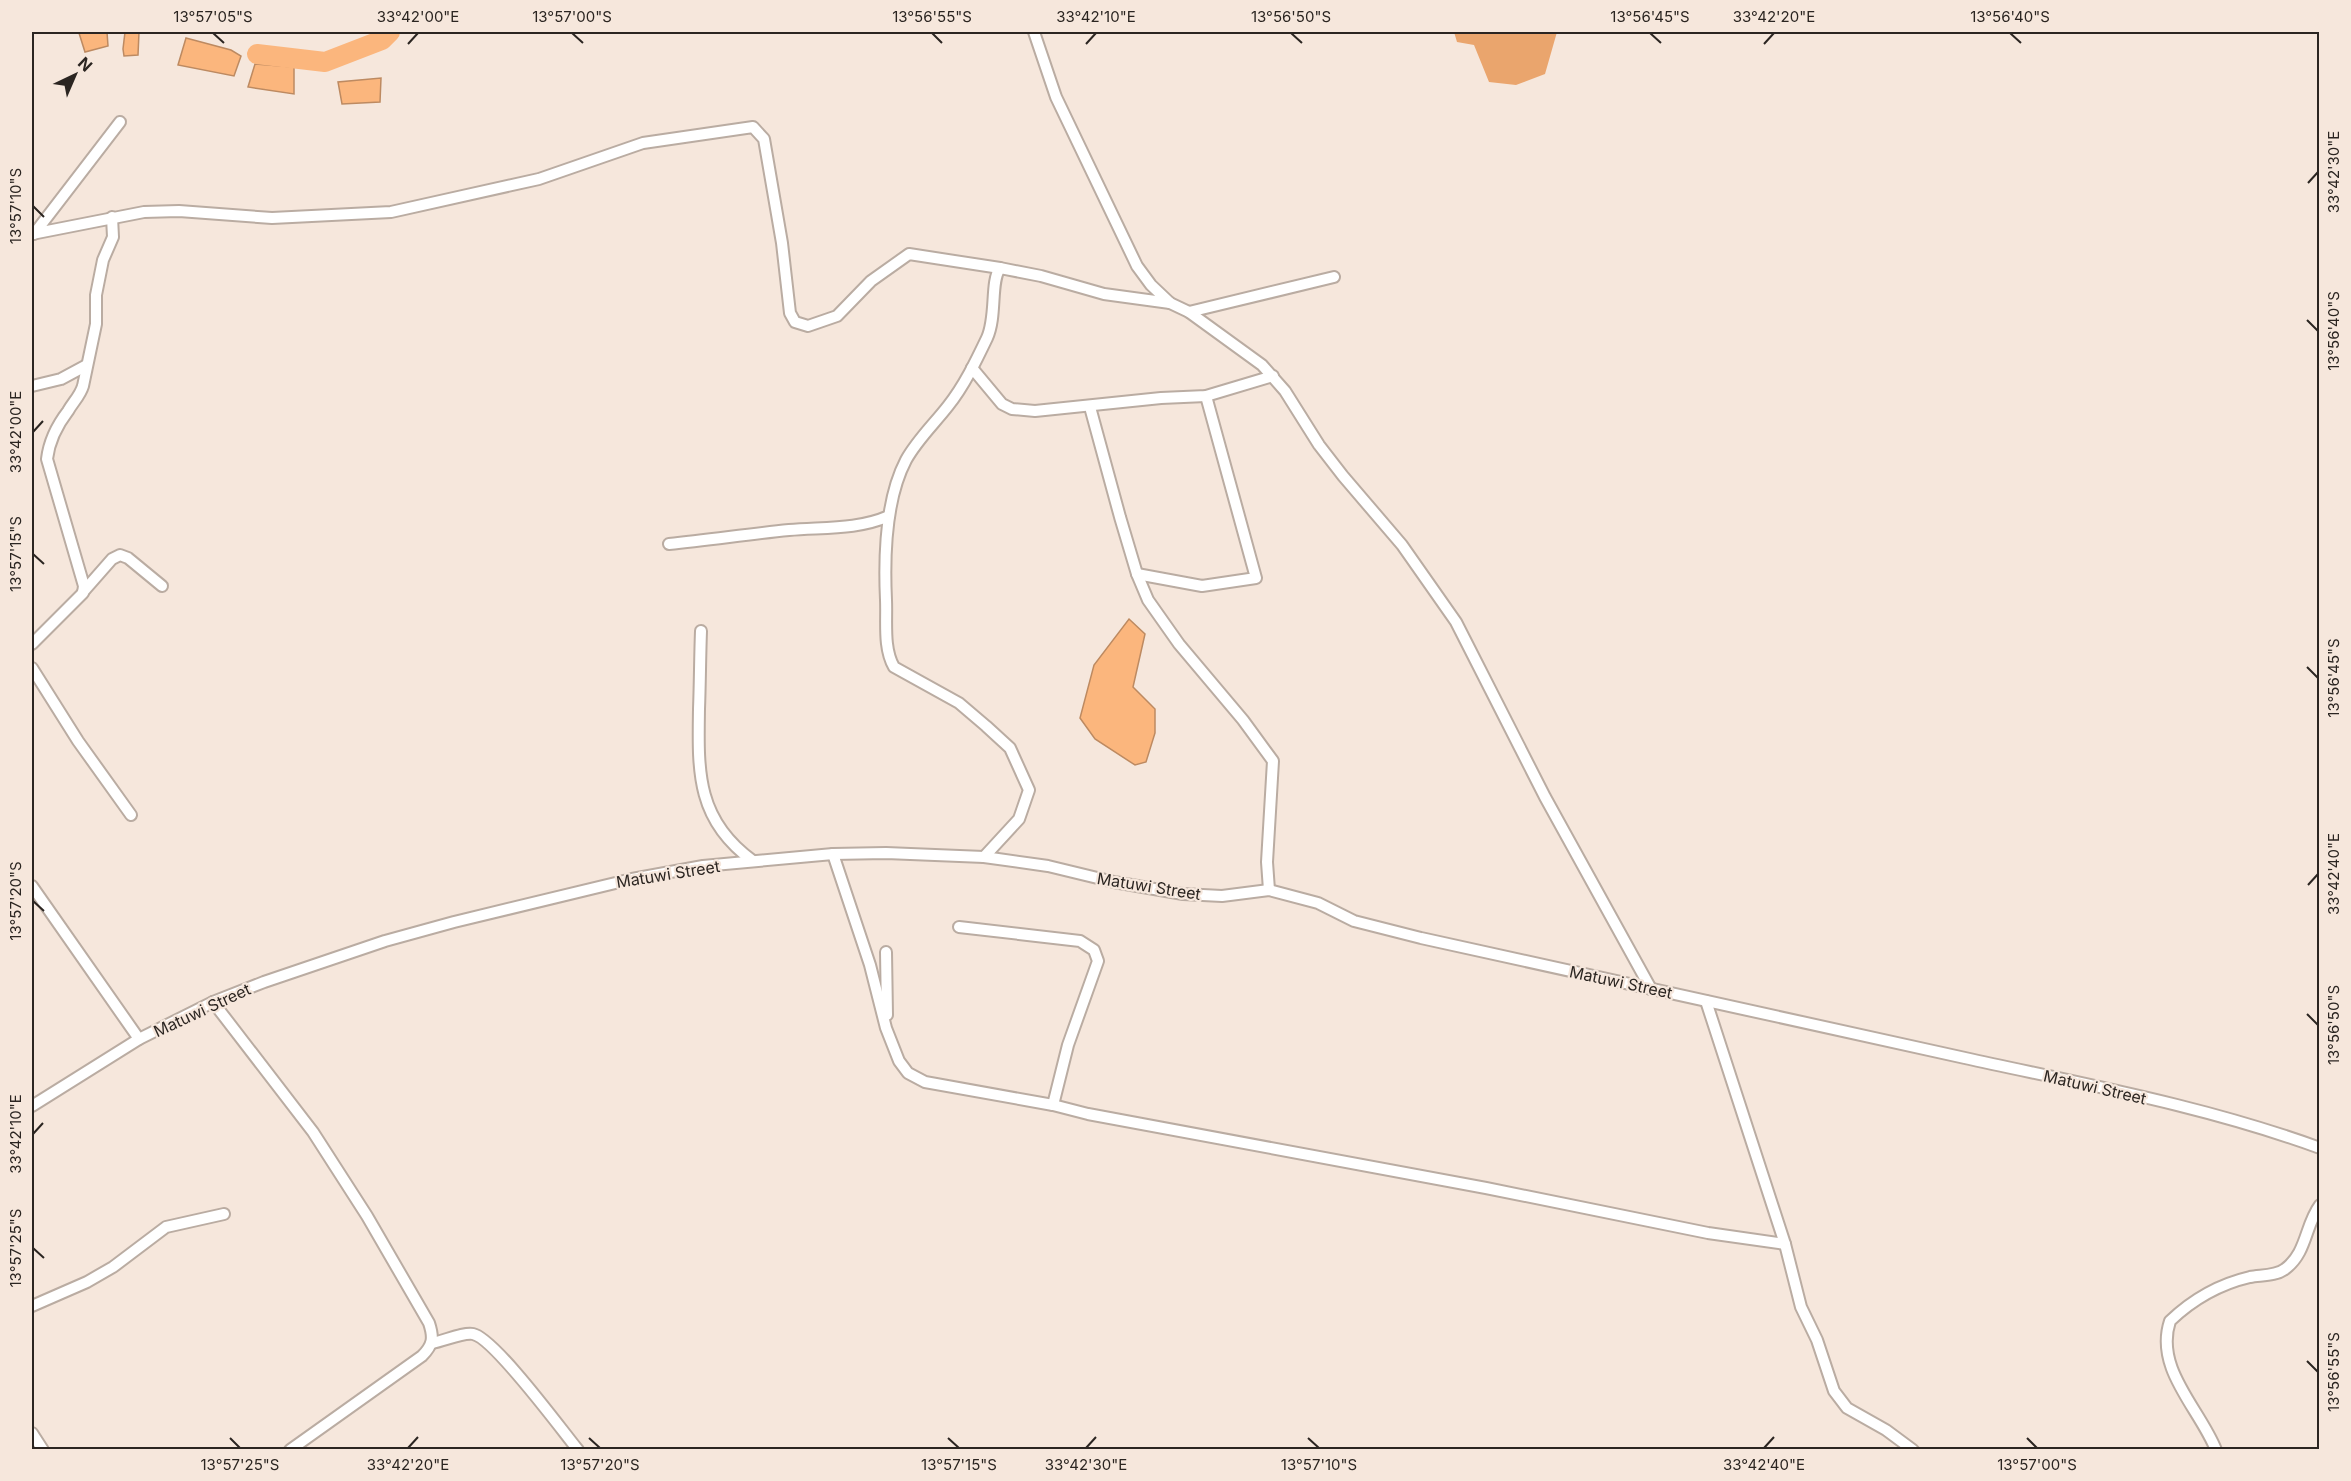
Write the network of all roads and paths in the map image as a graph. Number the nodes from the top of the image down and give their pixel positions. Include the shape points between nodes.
1 (1034, 32) edge
2 (120, 122) dead end
3 (112, 217) junction
4 (33, 234) edge
5 (1000, 267) junction
6 (1334, 277) dead end
7 (1170, 303) junction
8 (1189, 312) junction
9 (87, 364) junction
10 (972, 368) junction
11 (1273, 376) junction
12 (32, 386) edge
13 (1206, 396) junction
14 (1090, 407) junction
15 (889, 516) junction
16 (669, 544) dead end
17 (1137, 574) junction
18 (162, 586) dead end
19 (83, 592) junction
20 (701, 631) dead end
21 (32, 645) edge
22 (32, 668) edge
23 (131, 814) dead end
24 (833, 854) junction
25 (984, 857) junction
26 (753, 861) junction
27 (32, 886) edge
28 (1269, 890) junction
29 (959, 927) dead end
30 (886, 952) dead end
31 (1651, 988) junction
32 (1706, 1000) junction
33 (213, 1002) junction
34 (886, 1028) junction
35 (139, 1039) junction
36 (1053, 1105) junction
37 (32, 1106) edge
38 (2319, 1148) edge
39 (2319, 1205) edge
40 (224, 1214) dead end
41 (1785, 1245) junction
42 (32, 1306) edge
43 (432, 1343) junction
44 (32, 1433) edge
45 (44, 1449) edge
46 (290, 1449) edge
47 (578, 1449) edge
48 (1913, 1449) edge
49 (2216, 1449) edge

1 - 7 street via 1056,97 1126,246 1137,266
2 - 4 street
3 - 4 street
3 - 5 street via 153,212 272,218 391,212 539,178 643,144 753,127 764,139 790,313 795,322 808,326 837,316 871,281 909,254
3 - 9 street via 113,237 103,260
5 - 7 street via 1104,294
5 - 10 street via 995,275 991,327
6 - 8 street
7 - 8 street
8 - 11 street
9 - 12 street via 61,379
9 - 19 street via 80,393 62,420 47,459 83,578
10 - 14 street via 996,398 1012,409
10 - 15 street via 905,461
11 - 13 street
11 - 31 street via 1319,445 1402,545 1456,622 1545,797
13 - 14 street
13 - 17 street via 1256,578 1202,586
14 - 17 street
15 - 16 street via 847,527
15 - 25 street via 888,656 894,667 959,703 1010,748 1029,790 1019,819
17 - 28 street via 1148,600 1179,644 1272,761
18 - 19 street via 120,555
19 - 21 street
20 - 26 street via 697,749 704,794 725,835
22 - 23 street
24 - 25 street, Matuwi Street
24 - 26 street, Matuwi Street
24 - 34 street via 870,965
25 - 28 street, Matuwi Street via 1183,894 1222,896
26 - 33 street, Matuwi Street via 632,879 465,919 315,963
27 - 35 street
28 - 31 street, Matuwi Street via 1318,903 1354,921
29 - 36 street via 1080,941 1094,950 1098,961 1068,1045
30 - 34 street
31 - 32 street, Matuwi Street
32 - 38 street, Matuwi Street via 2213,1115
32 - 41 street
33 - 35 street, Matuwi Street
33 - 43 street via 313,1132 344,1180 429,1323
34 - 36 street via 899,1061 908,1073 925,1082
35 - 37 street, Matuwi Street
36 - 41 street
39 - 49 street via 2301,1250 2284,1271 2230,1282 2170,1321 2167,1347 2171,1367
40 - 42 street via 166,1227 96,1277
41 - 48 street via 1801,1307 1838,1398 1847,1408
43 - 46 street via 422,1356
43 - 47 street via 468,1333 481,1338
44 - 45 street

